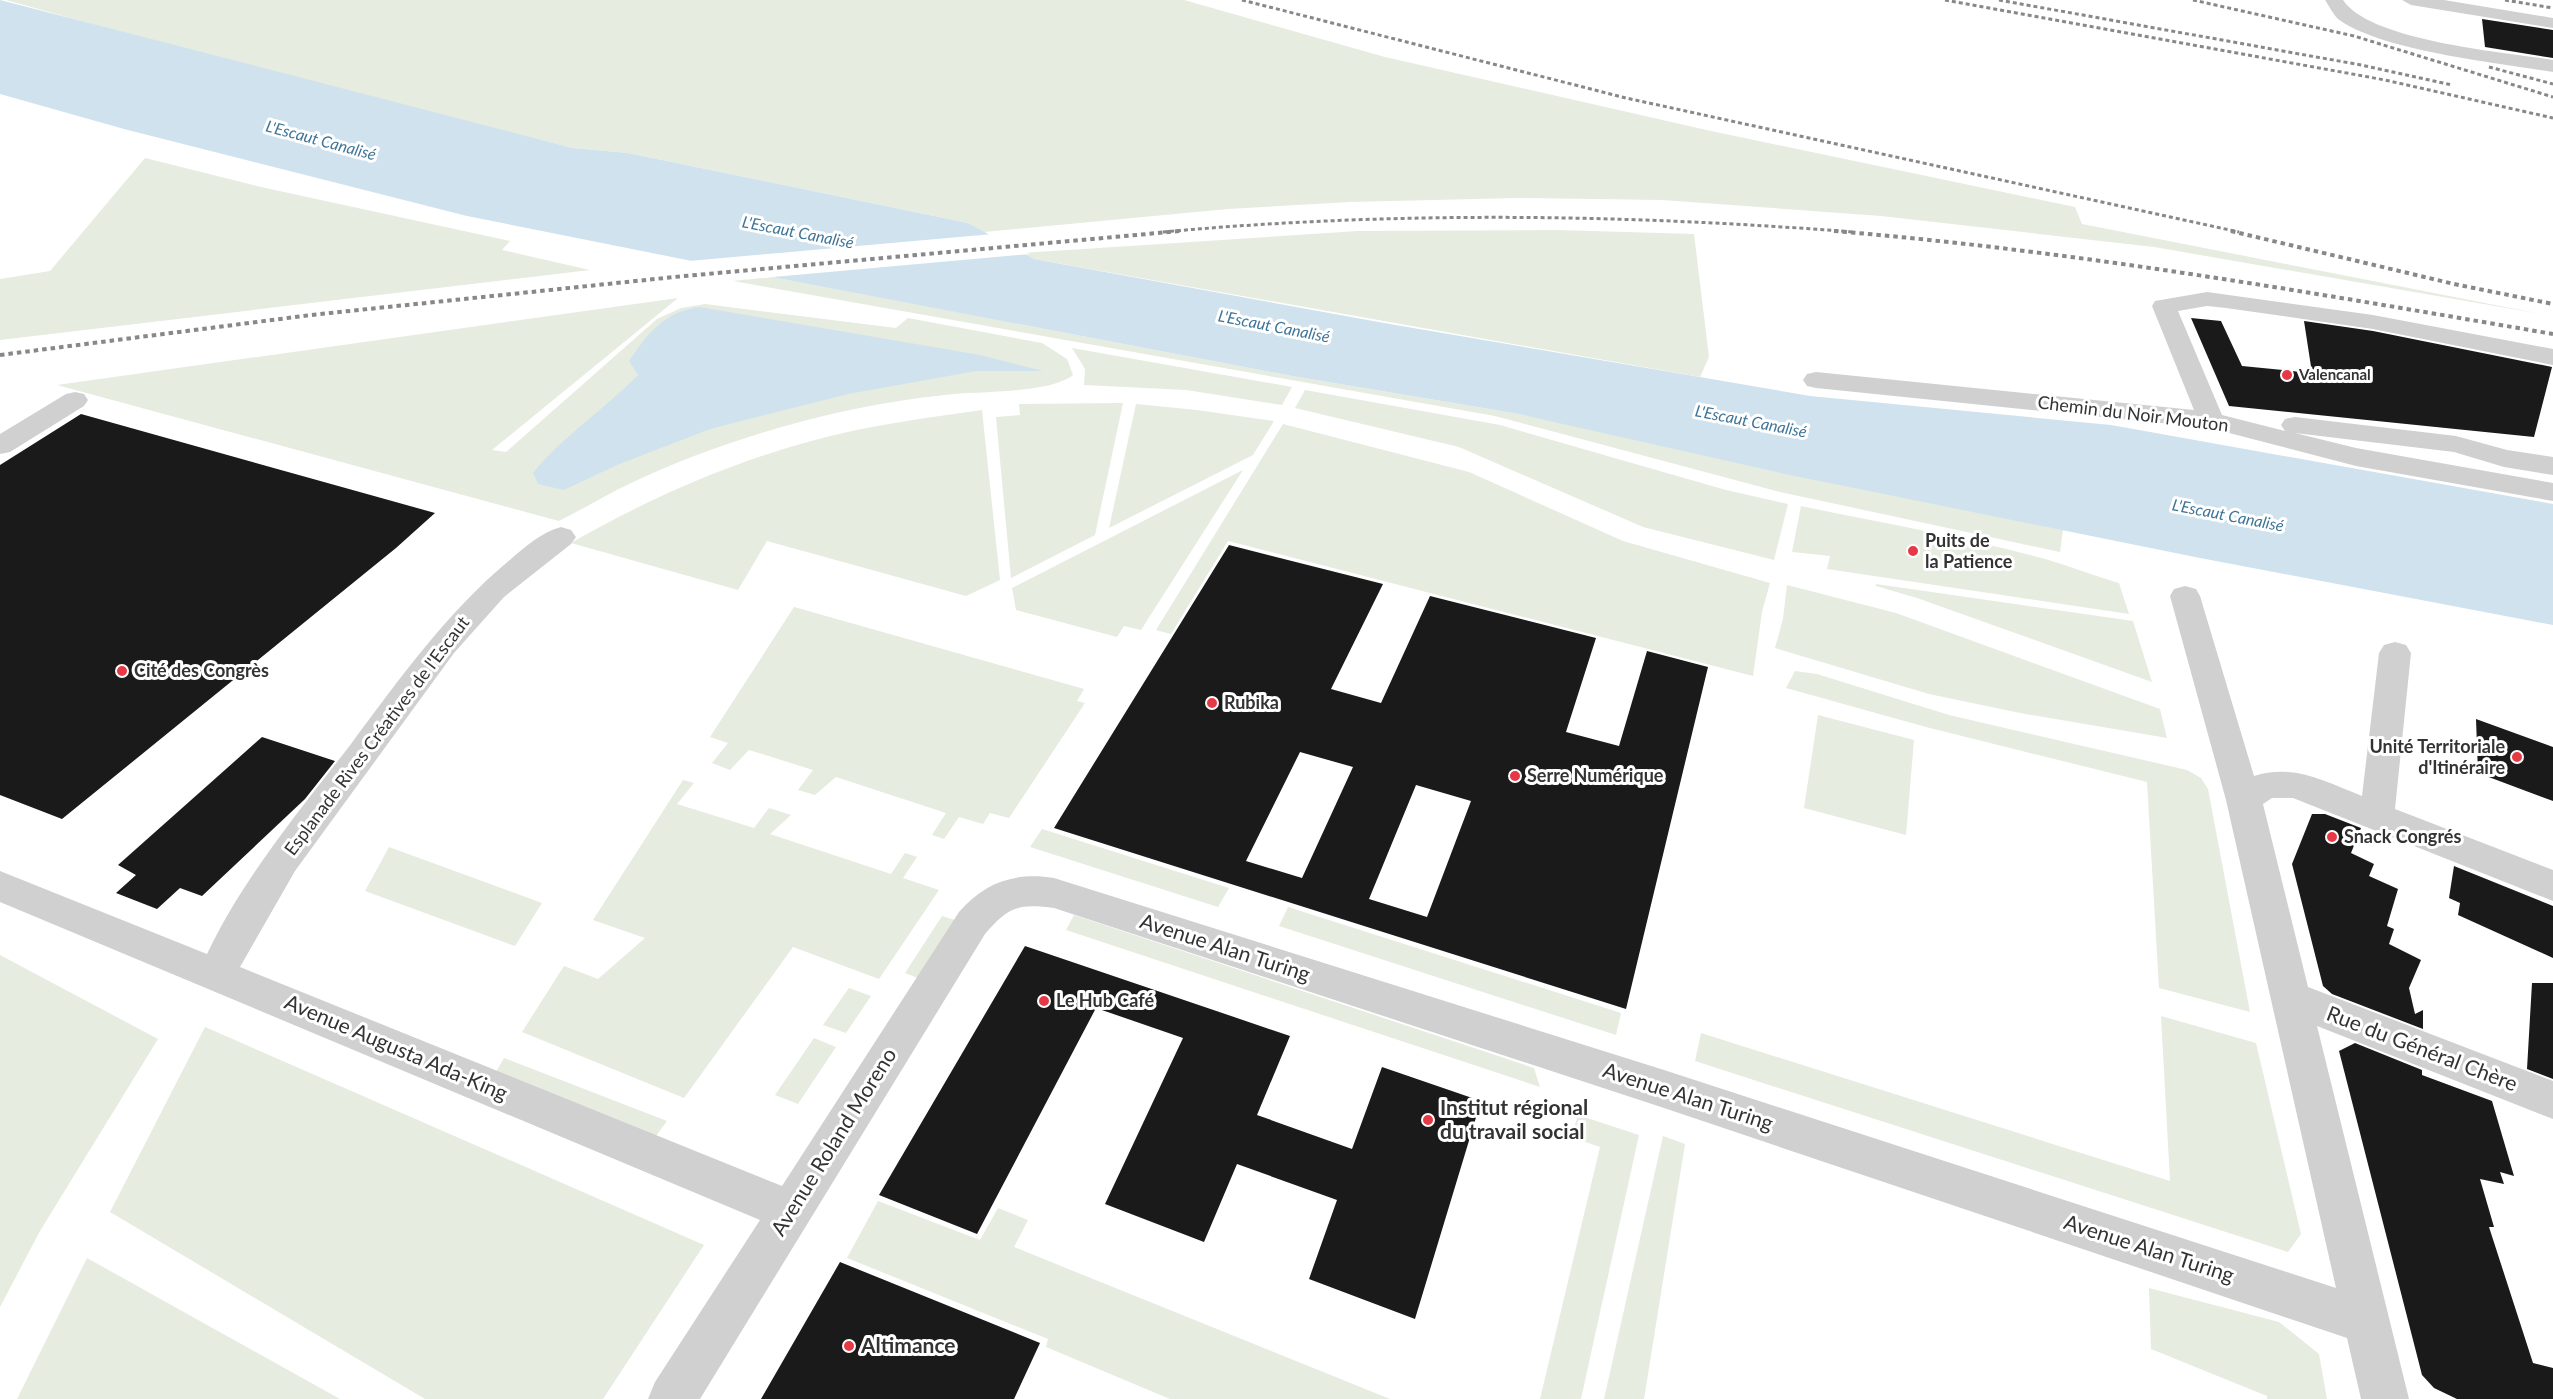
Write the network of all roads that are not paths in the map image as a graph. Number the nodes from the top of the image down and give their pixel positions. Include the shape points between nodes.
1 (2334, 0) edge
2 (2348, 0) edge
3 (2410, 0) edge
4 (2373, 10) dead end
5 (2487, 13) junction
6 (2395, 14) dead end
7 (2553, 23) edge
8 (2553, 66) edge
9 (2553, 357) edge
10 (1816, 381) dead end
11 (75, 400) dead end
12 (2210, 418) junction
13 (0, 446) edge
14 (2553, 466) edge
15 (2553, 492) edge
16 (561, 537) dead end
17 (2185, 596) dead end
18 (2395, 652) dead end
19 (2244, 800) junction
20 (2377, 815) junction
21 (0, 886) edge
22 (2553, 886) edge
23 (1005, 894) joint
24 (223, 960) dead end
25 (2291, 998) junction
26 (2553, 1100) edge
27 (790, 1211) junction
28 (2367, 1321) junction
29 (672, 1399) edge
30 (2385, 1399) edge

1 - 8 street via 2343,15 2385,35
2 - 4 street
3 - 5 street
5 - 6 street
5 - 7 street
9 - 12 street via 2373,322 2226,301 2207,299 2164,306
10 - 12 street, Chemin du Noir Mouton
11 - 13 street
12 - 14 street via 2398,435
12 - 15 street, Chemin du Noir Mouton via 2356,457
16 - 24 street, Esplanade Rives Créatives de l'Escaut via 494,590 443,645 282,861
17 - 19 street
18 - 20 street
19 - 20 street via 2266,785 2288,783
19 - 25 street
20 - 22 street
21 - 27 street, Avenue Augusta Ada-King
23 - 27 street, Avenue Roland Moreno via 982,910 972,923
23 - 28 street, Avenue Alan Turing via 1028,889 1054,893
25 - 26 street, Rue du Général Chère
25 - 28 street
27 - 29 street, Avenue Roland Moreno
28 - 30 street

